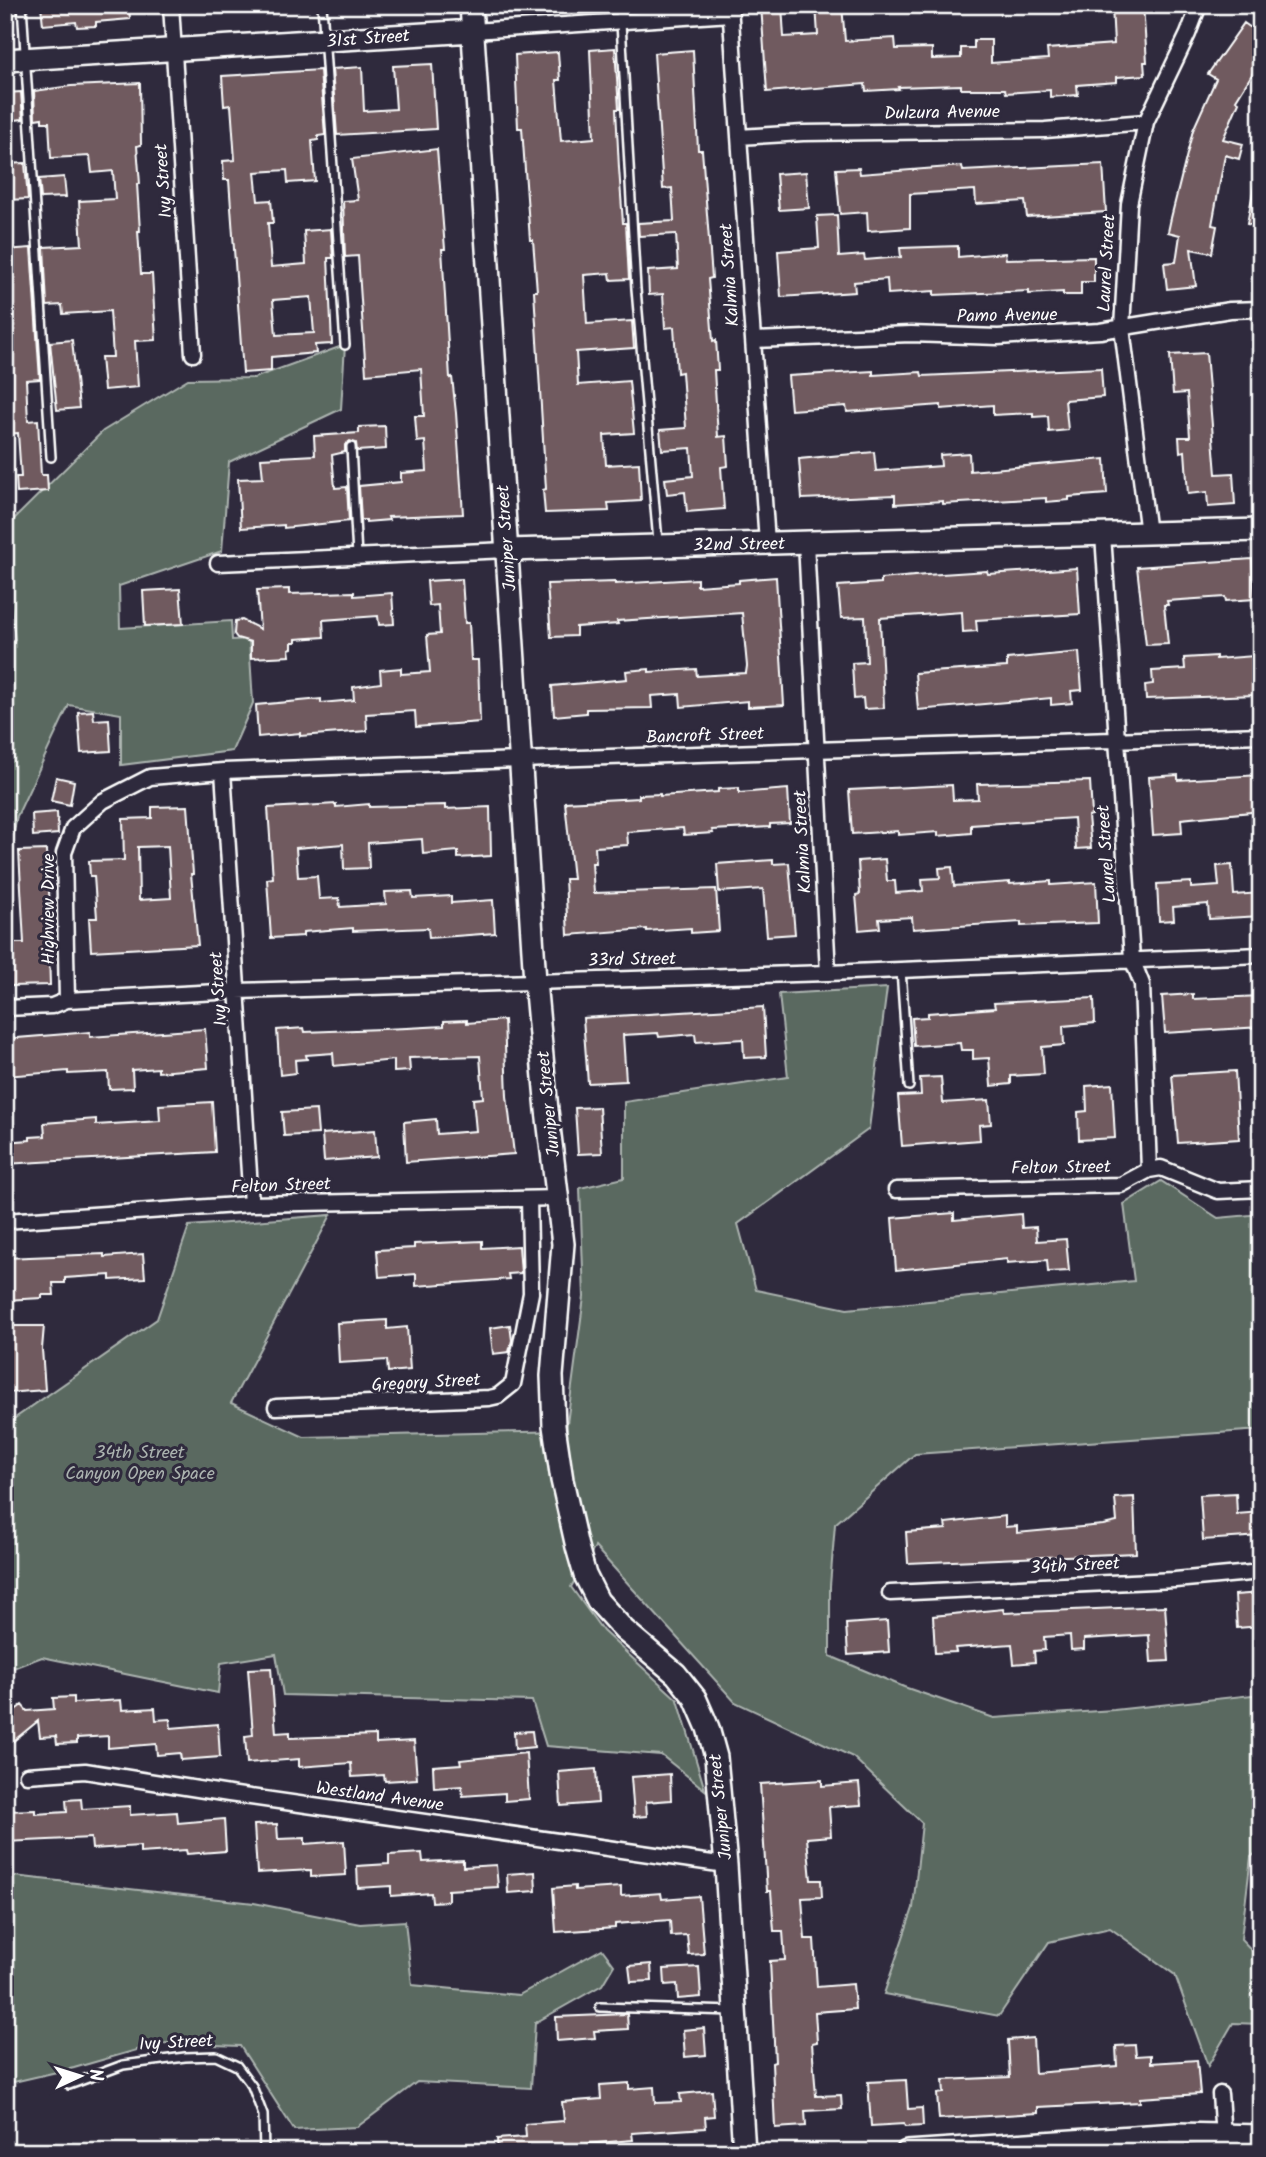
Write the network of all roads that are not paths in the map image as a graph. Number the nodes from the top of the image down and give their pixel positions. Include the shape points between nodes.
1 (22, 5) edge
2 (171, 5) edge
3 (322, 5) edge
4 (471, 5) edge
5 (621, 5) edge
6 (1199, 5) edge
7 (730, 10) edge
8 (622, 21) junction
9 (473, 31) junction
10 (325, 40) junction
11 (174, 50) junction
12 (15, 60) edge
13 (1146, 122) junction
14 (739, 137) junction
15 (1261, 309) edge
16 (1122, 328) junction
17 (753, 340) junction
18 (345, 345) dead end
19 (193, 354) dead end
20 (351, 447) dead end
21 (51, 457) dead end
22 (1261, 530) edge
23 (1148, 534) junction
24 (1103, 535) junction
25 (806, 542) junction
26 (767, 543) junction
27 (658, 546) junction
28 (507, 550) junction
29 (357, 556) junction
30 (218, 563) dead end
31 (1261, 735) edge
32 (1117, 739) junction
33 (817, 751) junction
34 (520, 760) junction
35 (223, 771) junction
36 (150, 777) joint
37 (1261, 955) edge
38 (1132, 959) junction
39 (901, 969) junction
40 (828, 973) junction
41 (535, 981) junction
42 (237, 991) junction
43 (68, 1000) junction
44 (5, 1009) edge
45 (909, 1086) dead end
46 (1149, 1170) junction
47 (1261, 1189) edge
48 (897, 1190) dead end
49 (559, 1198) junction
50 (529, 1199) junction
51 (251, 1204) junction
52 (5, 1221) edge
53 (276, 1408) dead end
54 (1261, 1572) edge
55 (890, 1593) dead end
56 (27, 1775) dead end
57 (726, 1865) junction
58 (600, 2007) dead end
59 (735, 2011) junction
60 (69, 2085) dead end
61 (1220, 2094) dead end
62 (1261, 2136) edge
63 (1223, 2143) edge
64 (264, 2152) edge
65 (744, 2152) edge
66 (907, 2152) edge

1 - 12 lane
2 - 11 street, Ivy Street
3 - 10 lane
4 - 9 street, Juniper Street
5 - 8 lane
6 - 13 street, Laurel Street
7 - 8 street, 31st Street
7 - 14 street, Kalmia Street
8 - 9 street, 31st Street
8 - 27 lane via 636,289
9 - 10 street, 31st Street
9 - 28 street, Juniper Street
10 - 11 street, 31st Street
10 - 18 lane
11 - 12 street, 31st Street
11 - 19 street, Ivy Street
12 - 21 lane
13 - 14 street, Dulzura Avenue via 1045,130
13 - 16 street, Laurel Street via 1129,204
14 - 17 street, Kalmia Street
15 - 16 street, Pamo Avenue
16 - 17 street, Pamo Avenue via 998,337 911,334
16 - 23 street, Laurel Street
17 - 26 street, Kalmia Street
20 - 29 lane
22 - 23 street, 32nd Street
23 - 24 street, 32nd Street
24 - 25 street, 32nd Street
24 - 32 street, Laurel Street
25 - 26 street, 32nd Street
25 - 33 street, Kalmia Street
26 - 27 street, 32nd Street
27 - 28 street, 32nd Street
28 - 29 street, 32nd Street
28 - 34 street, Juniper Street
29 - 30 street, 32nd Street
31 - 32 street, Bancroft Street
32 - 33 street, Bancroft Street
32 - 38 street, Laurel Street
33 - 34 street, Bancroft Street
33 - 40 street, Kalmia Street
34 - 35 street, Bancroft Street
34 - 41 street, Juniper Street
35 - 36 street, Bancroft Street
35 - 42 street, Ivy Street
36 - 43 street, Highview Drive via 103,801 73,828 68,841 64,853
37 - 38 street, 33rd Street
38 - 39 street, 33rd Street
38 - 46 street, Laurel Street via 1142,984
39 - 40 street, 33rd Street
39 - 45 lane
40 - 41 street, 33rd Street
41 - 42 street, 33rd Street
41 - 49 street, Juniper Street
42 - 43 street, 33rd Street
42 - 51 street, Ivy Street
43 - 44 street, 33rd Street via 52,1006
46 - 47 street via 1161,1168 1218,1191
46 - 48 street, Felton Street via 1121,1185
49 - 50 street, Felton Street
49 - 57 street, Juniper Street via 563,1244 552,1376 554,1426 577,1548 598,1601 676,1674 695,1698 716,1757
50 - 51 street, Felton Street
50 - 53 street, Gregory Street via 531,1293 513,1384 489,1398
51 - 52 street, Felton Street
54 - 55 street, 34th Street
56 - 57 street, Westland Avenue via 85,1771
57 - 59 street, Juniper Street
58 - 59 lane
59 - 65 street, Juniper Street
60 - 64 lane, Ivy Street via 123,2065 216,2056 237,2066 252,2086 262,2115
61 - 63 street
62 - 63 street
63 - 66 street via 1177,2134

